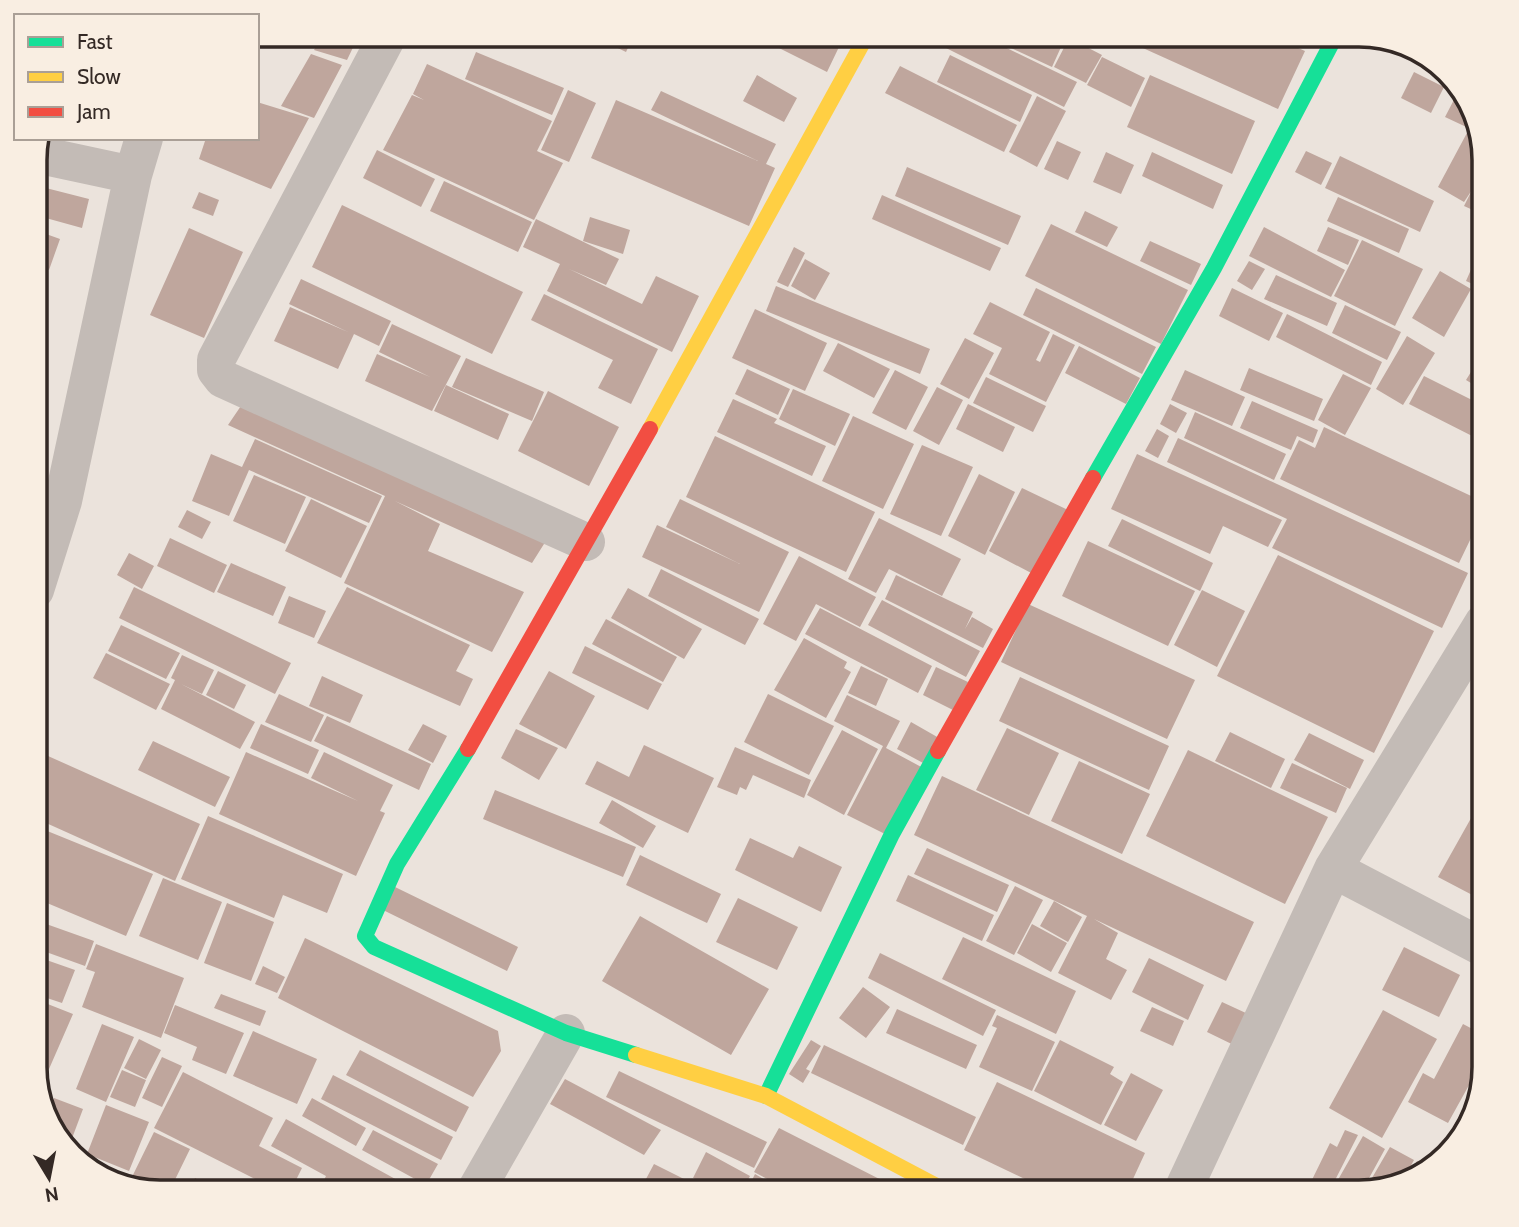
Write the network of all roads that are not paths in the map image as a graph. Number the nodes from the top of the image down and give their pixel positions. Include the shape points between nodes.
1 (382, 47) edge
2 (861, 47) edge
3 (1330, 47) edge
4 (143, 140) edge
5 (47, 157) edge
6 (133, 175) junction
7 (586, 542) junction
8 (47, 552) edge
9 (1472, 642) edge
10 (1333, 869) junction
11 (1472, 942) edge
12 (566, 1033) junction
13 (766, 1096) junction
14 (482, 1180) edge
15 (925, 1180) edge
16 (1188, 1180) edge

1 - 7 street via 216,360 216,370 223,379
2 - 7 street
3 - 13 street via 1214,268 892,834
4 - 6 street
5 - 6 street
6 - 8 street via 63,501
7 - 12 street via 397,863 365,936 374,947
9 - 10 street
10 - 11 street
10 - 16 street
12 - 13 street
12 - 14 street
13 - 15 street

